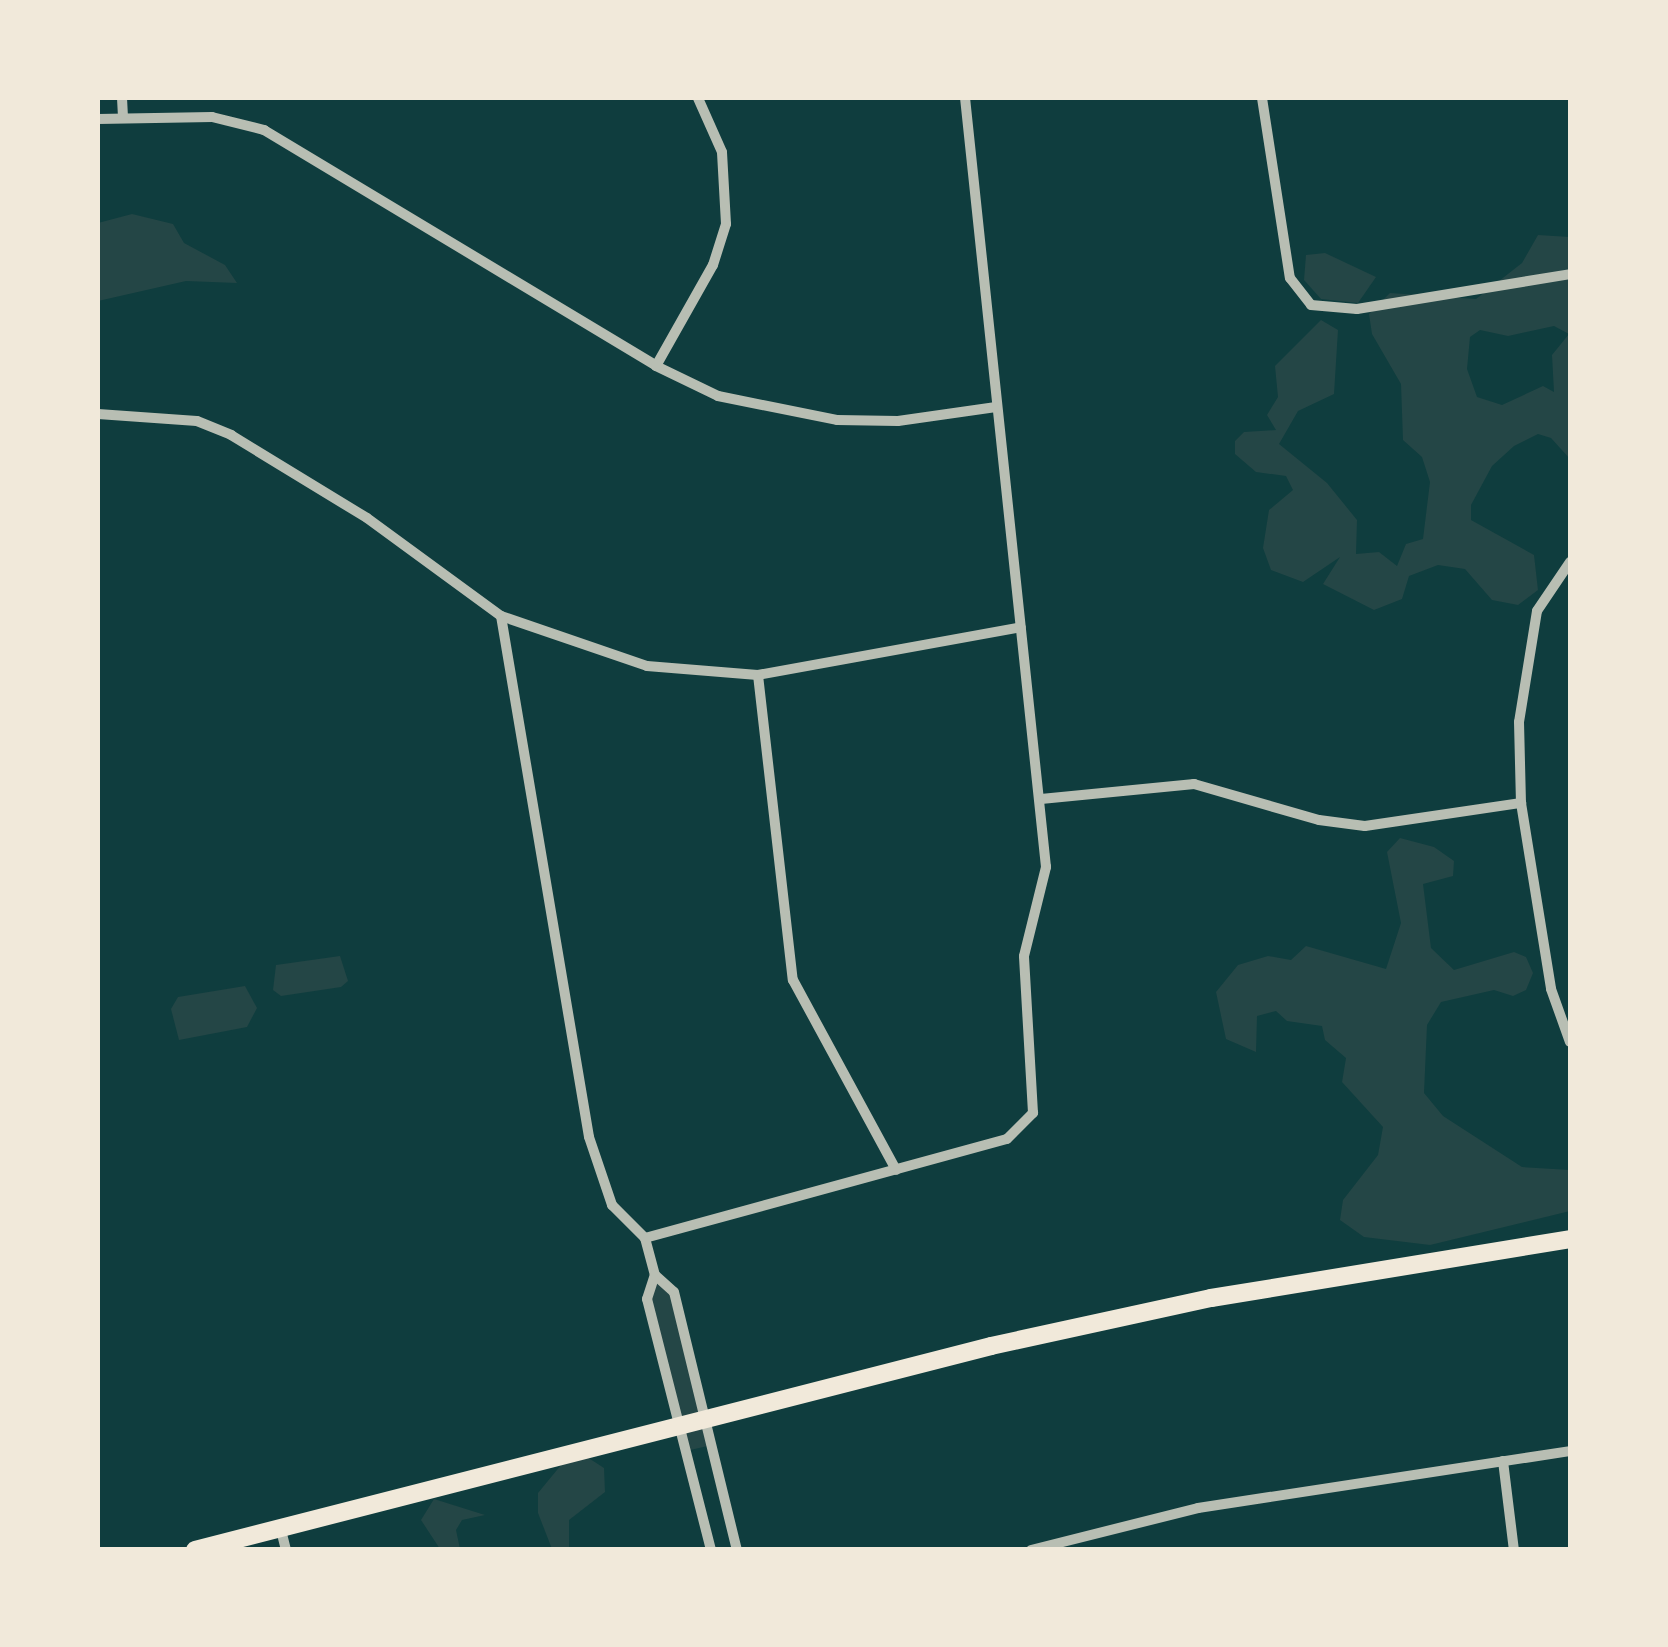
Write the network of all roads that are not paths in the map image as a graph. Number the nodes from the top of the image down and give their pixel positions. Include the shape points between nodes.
1 (122, 98) edge
2 (698, 98) edge
3 (965, 98) edge
4 (1262, 98) edge
5 (123, 118) junction
6 (98, 119) edge
7 (1570, 274) edge
8 (656, 366) junction
9 (996, 407) junction
10 (98, 414) edge
11 (1570, 562) edge
12 (501, 616) junction
13 (1021, 627) junction
14 (758, 675) junction
15 (1041, 798) junction
16 (1522, 803) junction
17 (1570, 1042) edge
18 (896, 1170) junction
19 (645, 1238) junction
20 (1570, 1239) edge
21 (655, 1276) junction
22 (706, 1421) junction
23 (680, 1428) junction
24 (1570, 1451) edge
25 (1503, 1461) junction
26 (280, 1526) junction
27 (228, 1545) edge
28 (195, 1550) edge
29 (286, 1550) edge
30 (712, 1550) edge
31 (738, 1550) edge
32 (1031, 1550) edge
33 (1514, 1550) edge

1 - 5 street
2 - 8 street via 722,152 726,224 713,265
3 - 9 street
4 - 7 street via 1290,278 1311,305 1357,309
5 - 6 street
5 - 8 street via 212,117 264,130
8 - 9 street via 718,396 820,418 898,420
9 - 13 street
10 - 12 street via 197,421 231,435 367,518
11 - 16 street via 1542,600 1526,649 1519,722
12 - 14 street via 647,666
12 - 19 street via 590,1137 612,1205
13 - 14 street
13 - 15 street
14 - 18 street via 793,980
15 - 16 street via 1194,784 1319,820 1366,826
15 - 18 street via 1045,878 1024,956 1032,1113 1007,1140
16 - 17 street via 1550,988
18 - 19 street
19 - 21 street
20 - 22 main road via 1211,1298
21 - 22 street via 674,1292
21 - 23 street via 647,1299
22 - 23 main road
22 - 31 street
23 - 26 main road
23 - 30 street
24 - 25 street
25 - 32 street via 1198,1508
25 - 33 street
26 - 27 main road
26 - 29 street
27 - 28 main road

